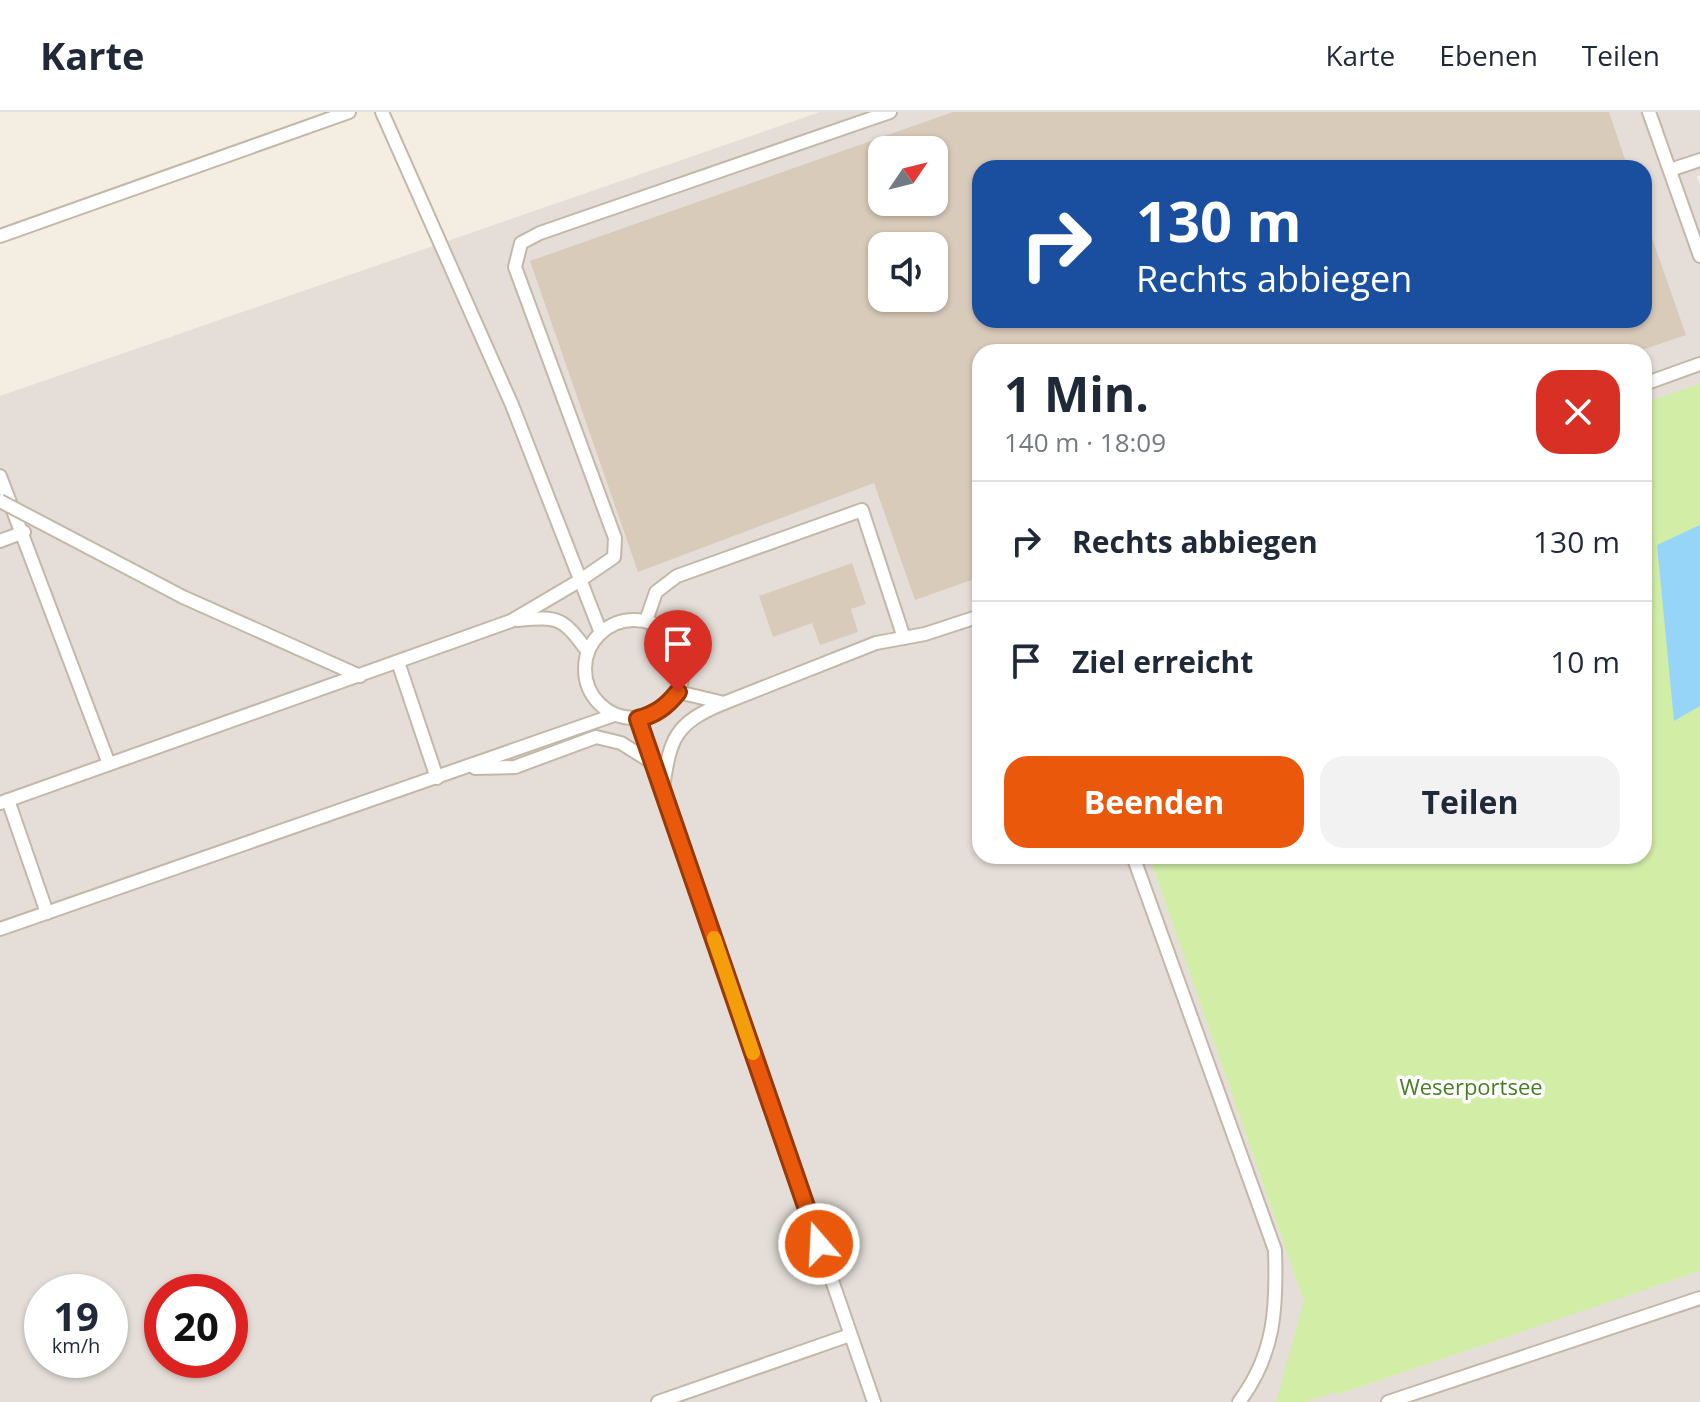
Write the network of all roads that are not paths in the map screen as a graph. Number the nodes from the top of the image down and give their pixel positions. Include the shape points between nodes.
1 (349, 112) edge
2 (382, 112) edge
3 (890, 112) edge
4 (1649, 112) edge
5 (1700, 160) edge
6 (1670, 170) junction
7 (0, 236) edge
8 (1700, 256) edge
9 (1700, 364) edge
10 (1652, 381) edge
11 (0, 476) edge
12 (0, 501) edge
13 (24, 532) junction
14 (0, 541) edge
15 (579, 581) junction
16 (972, 618) edge
17 (511, 621) junction
18 (646, 621) junction
19 (601, 633) junction
20 (904, 638) junction
21 (588, 652) junction
22 (398, 662) junction
23 (360, 676) junction
24 (678, 692) junction
25 (724, 703) junction
26 (614, 715) junction
27 (638, 719) junction
28 (653, 763) junction
29 (109, 764) junction
30 (464, 768) junction
31 (437, 778) junction
32 (663, 791) junction
33 (4, 802) edge
34 (1136, 864) edge
35 (47, 913) junction
36 (0, 929) edge
37 (1700, 1298) edge
38 (850, 1335) junction
39 (658, 1402) edge
40 (874, 1402) edge
41 (1239, 1402) edge
42 (1388, 1402) edge

1 - 7 lane
2 - 15 lane via 512,405
3 - 15 lane via 521,243 515,267 615,538 614,557
4 - 6 lane
5 - 6 lane
6 - 8 lane
9 - 10 lane
11 - 13 lane
12 - 23 lane, bridge via 183,597
13 - 14 lane
13 - 29 lane
15 - 17 lane
15 - 19 lane
16 - 20 lane
17 - 21 lane via 549,617 569,625
17 - 22 lane
18 - 19 lane via 614,624
18 - 20 lane via 656,592 677,576 862,510
18 - 24 lane via 679,649 683,678
19 - 21 lane
20 - 25 lane via 876,643
21 - 26 lane via 586,681 592,695
22 - 23 lane
22 - 31 lane
23 - 29 lane
24 - 25 lane
24 - 27 lane via 654,715
25 - 32 lane via 694,715 669,747
26 - 27 lane
26 - 30 lane
27 - 28 lane
28 - 30 lane via 621,743 596,737 515,767
28 - 32 lane
29 - 33 lane
30 - 31 lane
31 - 35 lane
32 - 38 lane
33 - 35 lane
34 - 41 lane via 1275,1250 1269,1348
35 - 36 lane
37 - 42 lane
38 - 39 lane
38 - 40 lane

